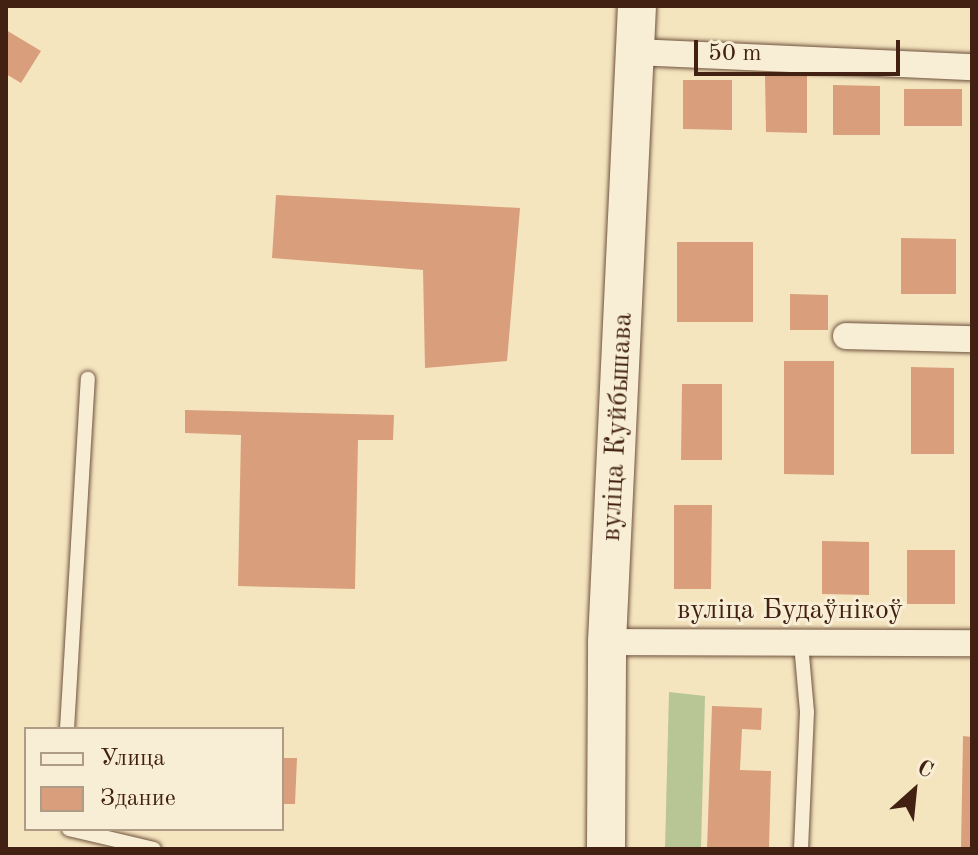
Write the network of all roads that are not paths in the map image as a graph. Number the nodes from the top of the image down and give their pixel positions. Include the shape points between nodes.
1 (637, 6) edge
2 (637, 52) junction
3 (972, 67) edge
4 (846, 336) dead end
5 (972, 339) edge
6 (88, 379) dead end
7 (607, 642) junction
8 (972, 643) edge
9 (801, 644) junction
10 (67, 727) edge
11 (78, 831) edge
12 (154, 849) edge
13 (606, 849) edge
14 (801, 849) edge

1 - 2 street, вуліца Куйбышава
2 - 3 street
2 - 7 street, вуліца Куйбышава
4 - 5 street
6 - 10 lane
7 - 9 street, вуліца Будаўнікоў
7 - 13 street, вуліца Куйбышава
8 - 9 street, вуліца Будаўнікоў
9 - 14 lane via 807,712
11 - 12 lane

